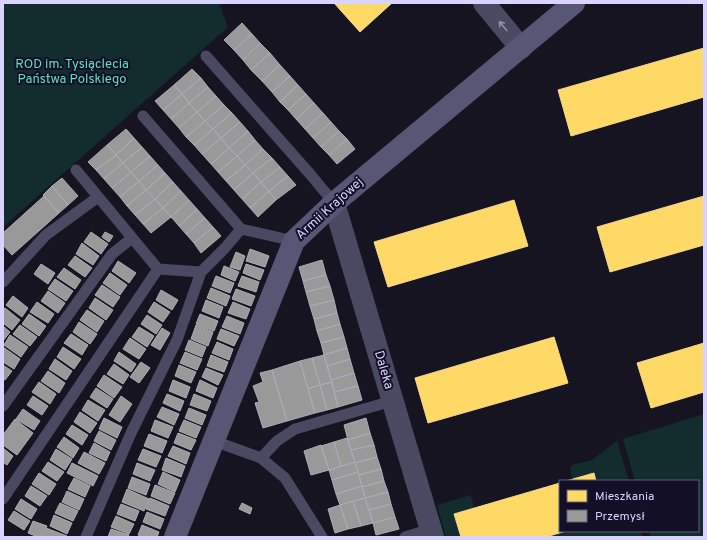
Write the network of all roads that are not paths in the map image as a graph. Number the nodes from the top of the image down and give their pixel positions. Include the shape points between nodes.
1 (484, 3) edge
2 (574, 3) edge
3 (521, 48) junction
4 (206, 56) dead end
5 (143, 116) dead end
6 (76, 170) dead end
7 (98, 197) junction
8 (334, 203) junction
9 (241, 229) junction
10 (132, 238) junction
11 (294, 241) junction
12 (158, 269) junction
13 (201, 272) junction
14 (3, 282) edge
15 (392, 401) junction
16 (3, 406) edge
17 (214, 441) junction
18 (261, 458) junction
19 (3, 498) edge
20 (432, 533) edge
21 (86, 537) edge
22 (175, 537) edge
23 (322, 537) edge
24 (405, 537) edge

3 -> 1 street
2 - 3 street, Armii Krajowej
3 - 8 street, Armii Krajowej
4 - 8 lane
5 - 9 lane
6 - 7 lane
7 - 10 lane
7 - 14 lane via 46,235
8 - 11 street, Armii Krajowej
8 - 15 street, Daleka
9 - 11 lane
9 - 13 lane
10 - 12 lane
10 - 16 lane via 112,254
11 - 17 street, Armii Krajowej
12 - 13 lane
12 - 19 lane
13 - 21 lane via 178,340 131,433
15 - 18 lane via 295,429 277,441
15 - 20 street, Daleka
17 - 18 lane
17 - 22 street, Armii Krajowej
18 - 23 lane via 285,478
20 - 24 lane

